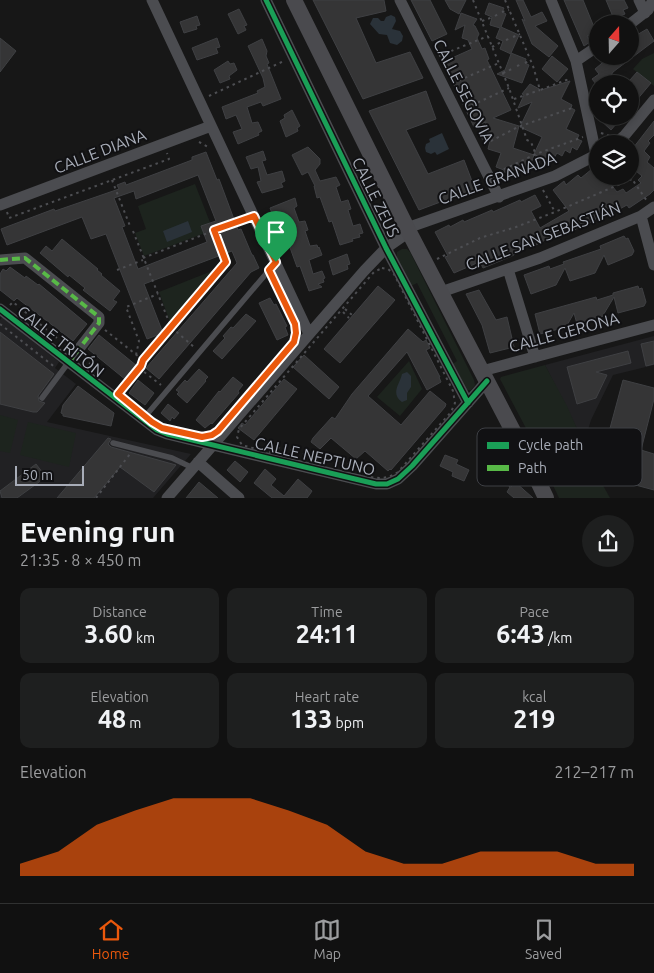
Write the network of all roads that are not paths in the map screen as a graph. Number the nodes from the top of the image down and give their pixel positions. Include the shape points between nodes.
1 (152, 0) edge
2 (266, 0) edge
3 (294, 0) edge
4 (400, 0) edge
5 (551, 0) edge
6 (639, 0) edge
7 (653, 0) edge
8 (645, 13) junction
9 (639, 17) edge
10 (589, 52) edge
11 (576, 61) junction
12 (654, 100) edge
13 (211, 126) junction
14 (593, 135) edge
15 (625, 135) edge
16 (589, 158) edge
17 (499, 197) junction
18 (651, 205) edge
19 (0, 206) edge
20 (641, 216) junction
21 (408, 230) junction
22 (386, 248) junction
23 (0, 260) edge
24 (276, 262) junction
25 (654, 265) edge
26 (508, 269) junction
27 (440, 292) junction
28 (3, 308) edge
29 (654, 325) edge
30 (310, 334) junction
31 (535, 357) junction
32 (68, 363) junction
33 (484, 376) junction
34 (42, 398) dead end
35 (468, 403) junction
36 (142, 420) junction
37 (510, 428) edge
38 (113, 443) dead end
39 (213, 445) junction
40 (196, 465) junction
41 (540, 486) edge
42 (167, 498) edge
43 (239, 498) edge
44 (546, 498) edge

1 - 13 street
2 - 22 street, CALLE ZEUS
3 - 21 main road
4 - 17 street, CALLE SEGOVIA
5 - 11 street
6 - 8 street
7 - 8 street
8 - 9 street
10 - 11 street
11 - 14 street
12 - 15 street
13 - 19 street, CALLE DIANA
13 - 24 street
16 - 17 street, CALLE GRANADA via 555,176
17 - 21 street, CALLE GRANADA
18 - 20 street, CALLE SAN SEBASTIÁN
20 - 25 street
20 - 26 street, CALLE SAN SEBASTIÁN
21 - 22 street, CALLE GRANADA
21 - 27 main road
22 - 30 street, CALLE GRANADA
22 - 35 street, CALLE ZEUS
23 - 32 street via 25,258 99,317 99,323
24 - 30 street
24 - 36 lane
26 - 27 street, CALLE SAN SEBASTIÁN
26 - 31 street
27 - 33 main road
28 - 32 street, CALLE TRITÓN
29 - 31 street, CALLE GERONA
30 - 39 street, CALLE GRANADA
31 - 33 street, CALLE GERONA
32 - 34 lane
32 - 36 street, CALLE TRITÓN
33 - 35 street, CALLE NEPTUNO
33 - 37 main road
35 - 39 street, CALLE NEPTUNO via 412,466 388,484
36 - 39 street, CALLE TRITÓN via 162,432
38 - 40 lane
39 - 40 street, CALLE GRANADA
40 - 42 street, CALLE GRANADA
40 - 43 street
41 - 44 main road

